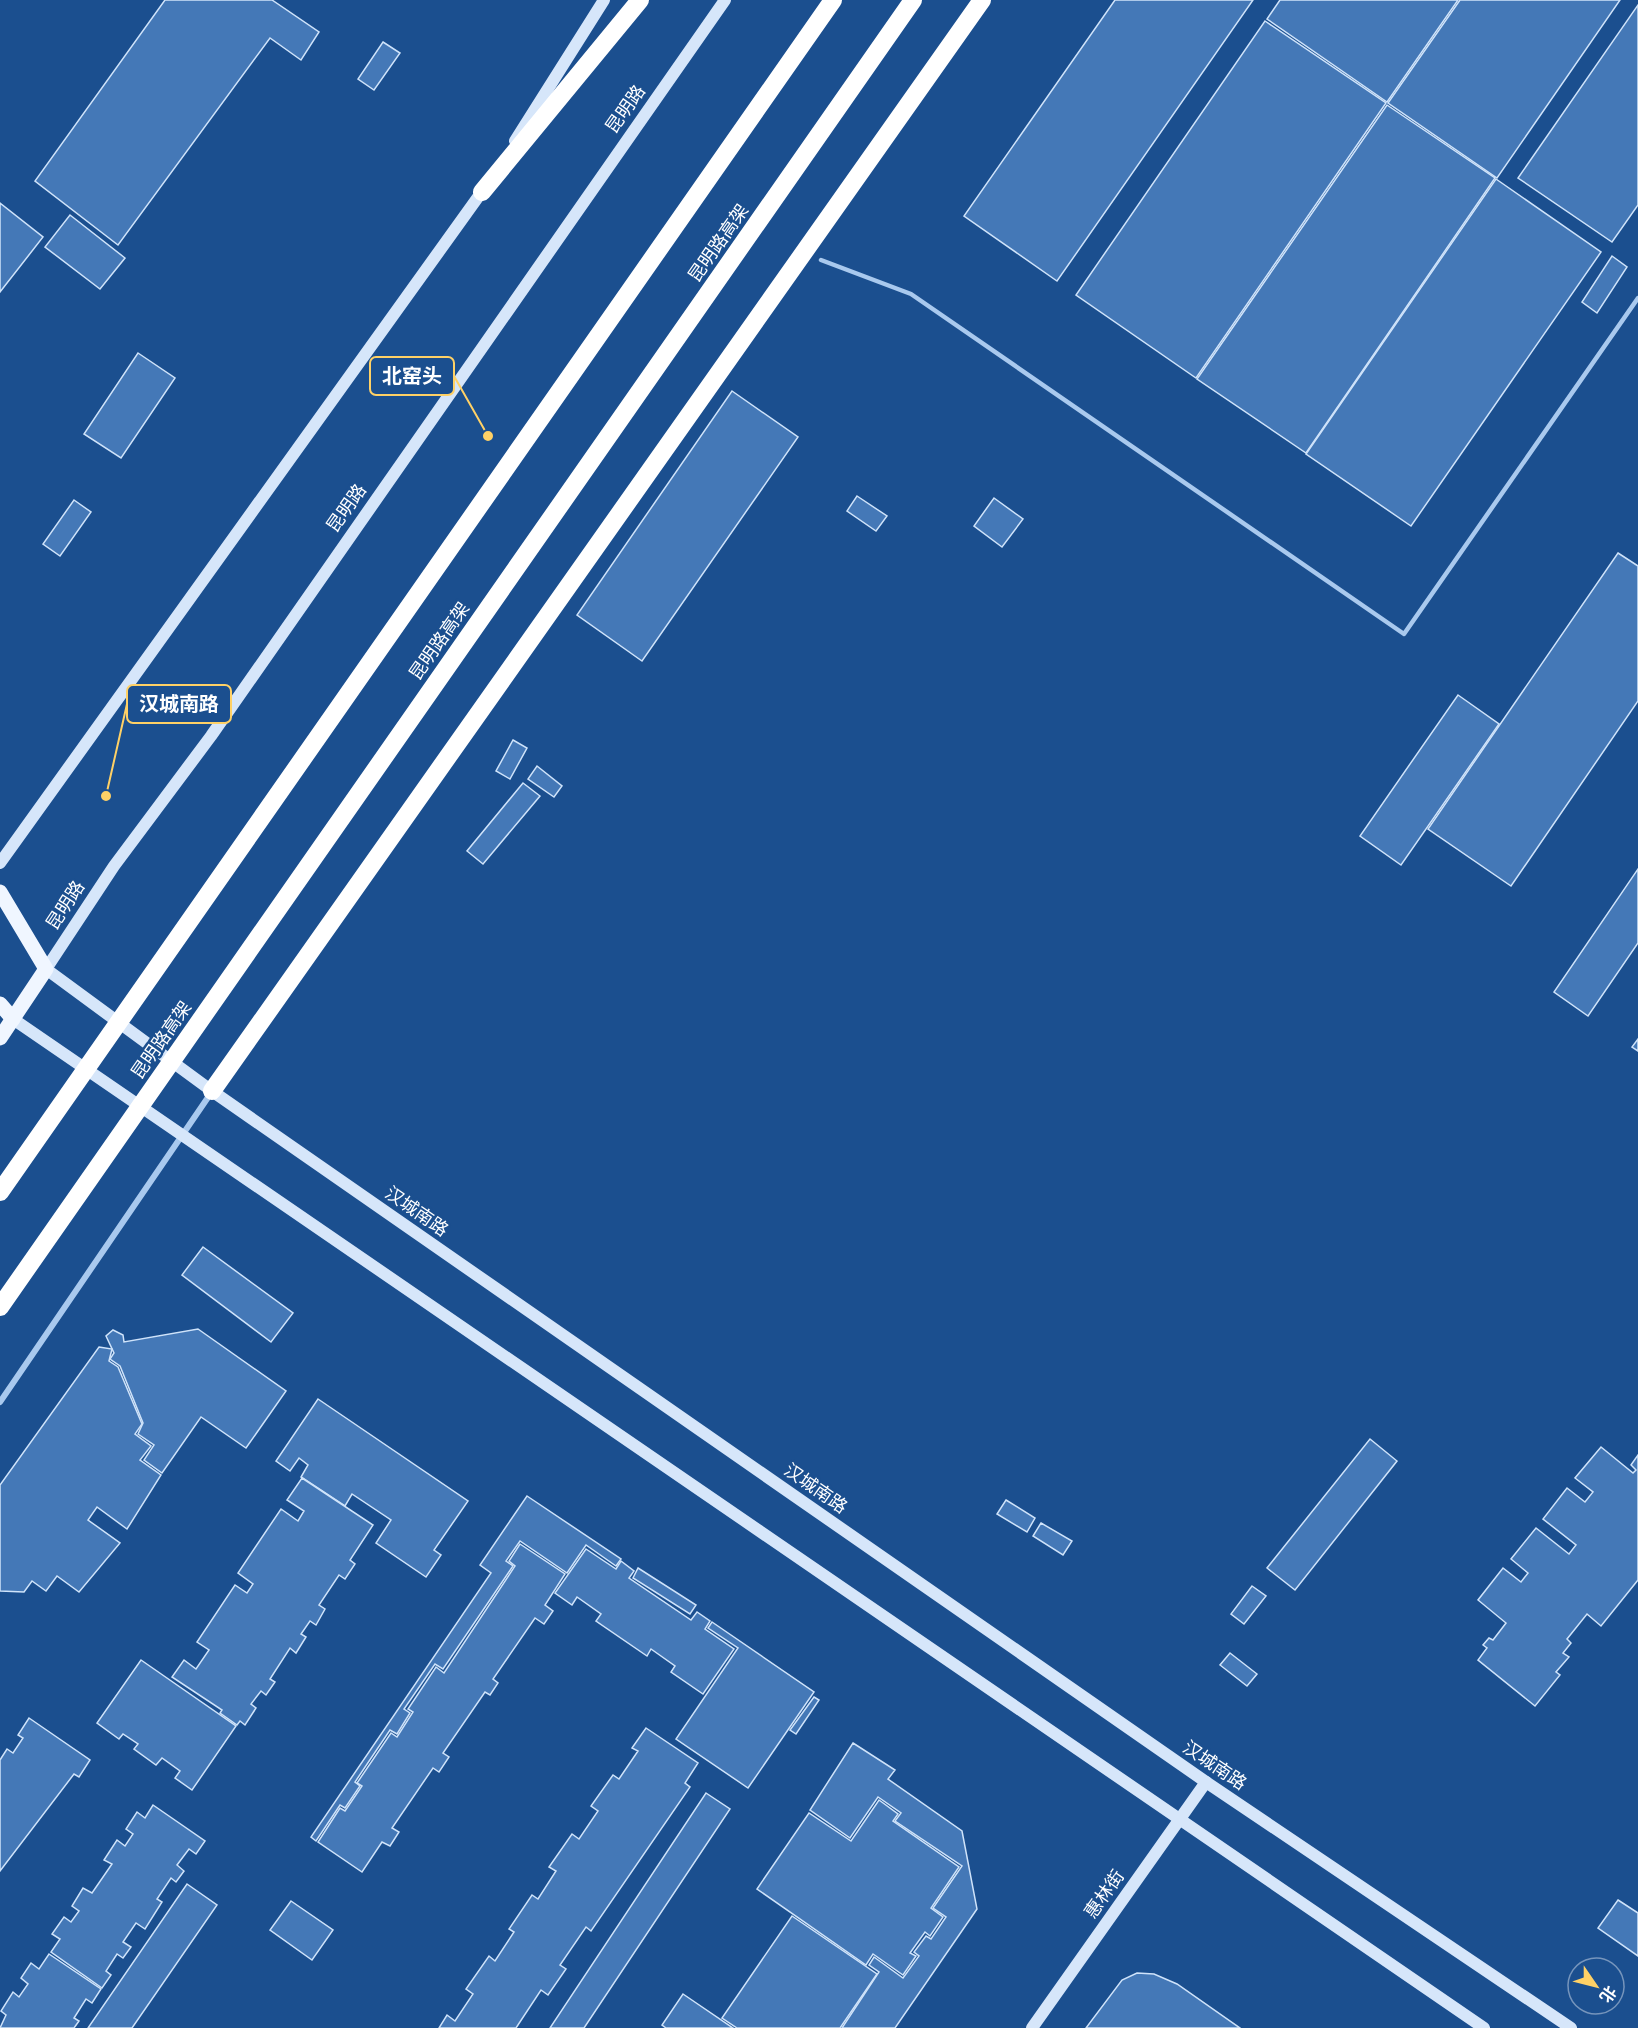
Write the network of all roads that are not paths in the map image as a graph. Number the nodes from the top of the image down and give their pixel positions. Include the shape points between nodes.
1 (604, 0) edge
2 (640, 0) edge
3 (725, 0) edge
4 (833, 0) edge
5 (913, 0) edge
6 (982, 0) edge
7 (482, 192) junction
8 (821, 260) dead end
9 (1638, 298) edge
10 (0, 863) edge
11 (0, 892) edge
12 (46, 969) junction
13 (0, 1004) edge
14 (12, 1019) junction
15 (0, 1038) edge
16 (212, 1091) junction
17 (183, 1134) junction
18 (0, 1192) edge
19 (0, 1306) edge
20 (0, 1402) edge
21 (1206, 1782) junction
22 (1178, 1820) junction
23 (1032, 2028) edge
24 (1484, 2028) edge
25 (1571, 2028) edge

1 - 7 main road
2 - 7 highway
3 - 12 main road, 昆明路 via 211,736 114,866
4 - 18 highway, bridge
5 - 19 highway, 昆明路高架, bridge
6 - 16 highway
7 - 10 main road
8 - 9 lane via 911,294 1404,634
11 - 12 main road
12 - 14 main road, 昆明路
12 - 16 main road, 汉城南路
13 - 14 main road
14 - 15 main road, 昆明路
14 - 17 main road
16 - 17 street
16 - 21 main road, 汉城南路
17 - 20 street
17 - 22 main road
21 - 22 main road, 惠林街
21 - 25 main road, 汉城南路
22 - 23 main road, 惠林街
22 - 24 main road

